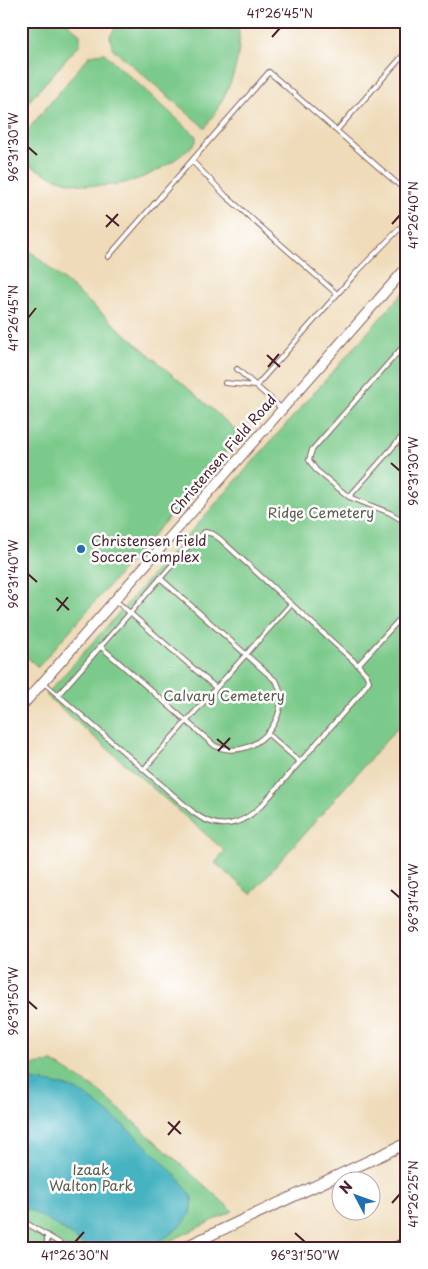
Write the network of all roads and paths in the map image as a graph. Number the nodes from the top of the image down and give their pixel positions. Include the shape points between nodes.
1 (407, 51) edge
2 (337, 130) junction
3 (192, 162) junction
4 (407, 192) edge
5 (407, 221) edge
6 (108, 257) dead end
7 (407, 267) edge
8 (337, 294) junction
9 (407, 342) edge
10 (237, 369) dead end
11 (225, 383) dead end
12 (256, 386) junction
13 (282, 409) junction
14 (407, 431) edge
15 (349, 497) junction
16 (407, 523) edge
17 (160, 578) junction
18 (116, 600) junction
19 (291, 604) junction
20 (407, 611) edge
21 (130, 613) junction
22 (100, 646) junction
23 (245, 653) junction
24 (358, 665) junction
25 (43, 682) junction
26 (215, 687) junction
27 (58, 695) junction
28 (21, 707) edge
29 (185, 722) junction
30 (267, 733) junction
31 (300, 762) junction
32 (144, 769) junction
33 (407, 1143) edge
34 (21, 1220) edge
35 (47, 1235) junction
36 (47, 1248) edge
37 (68, 1248) edge
38 (183, 1248) edge

1 - 2 lane
2 - 3 lane via 270,72
2 - 4 lane
3 - 6 lane
3 - 8 lane
5 - 8 lane
7 - 13 street, Christensen Field Road
8 - 12 lane
9 - 15 lane via 309,454 310,463 316,470
10 - 12 lane
11 - 12 lane
12 - 13 lane
13 - 18 street, Christensen Field Road
14 - 15 lane
15 - 16 lane
17 - 19 lane via 198,536 210,532
17 - 21 lane
17 - 23 lane
18 - 21 lane
18 - 25 street, Christensen Field Road
19 - 23 lane
19 - 24 lane
20 - 24 lane
21 - 22 lane
21 - 26 lane
22 - 27 lane
22 - 29 lane
23 - 26 lane
23 - 30 lane via 273,678 280,691 278,716
24 - 31 lane via 368,677 368,685
25 - 27 lane
25 - 28 street, Christensen Field Road
26 - 29 lane
27 - 32 lane
29 - 30 lane via 210,743 226,750 249,747
29 - 32 lane
30 - 31 lane
31 - 32 lane via 255,811 241,822 228,826 212,823 197,815
33 - 38 main road
34 - 35 lane
35 - 36 lane
35 - 37 lane

